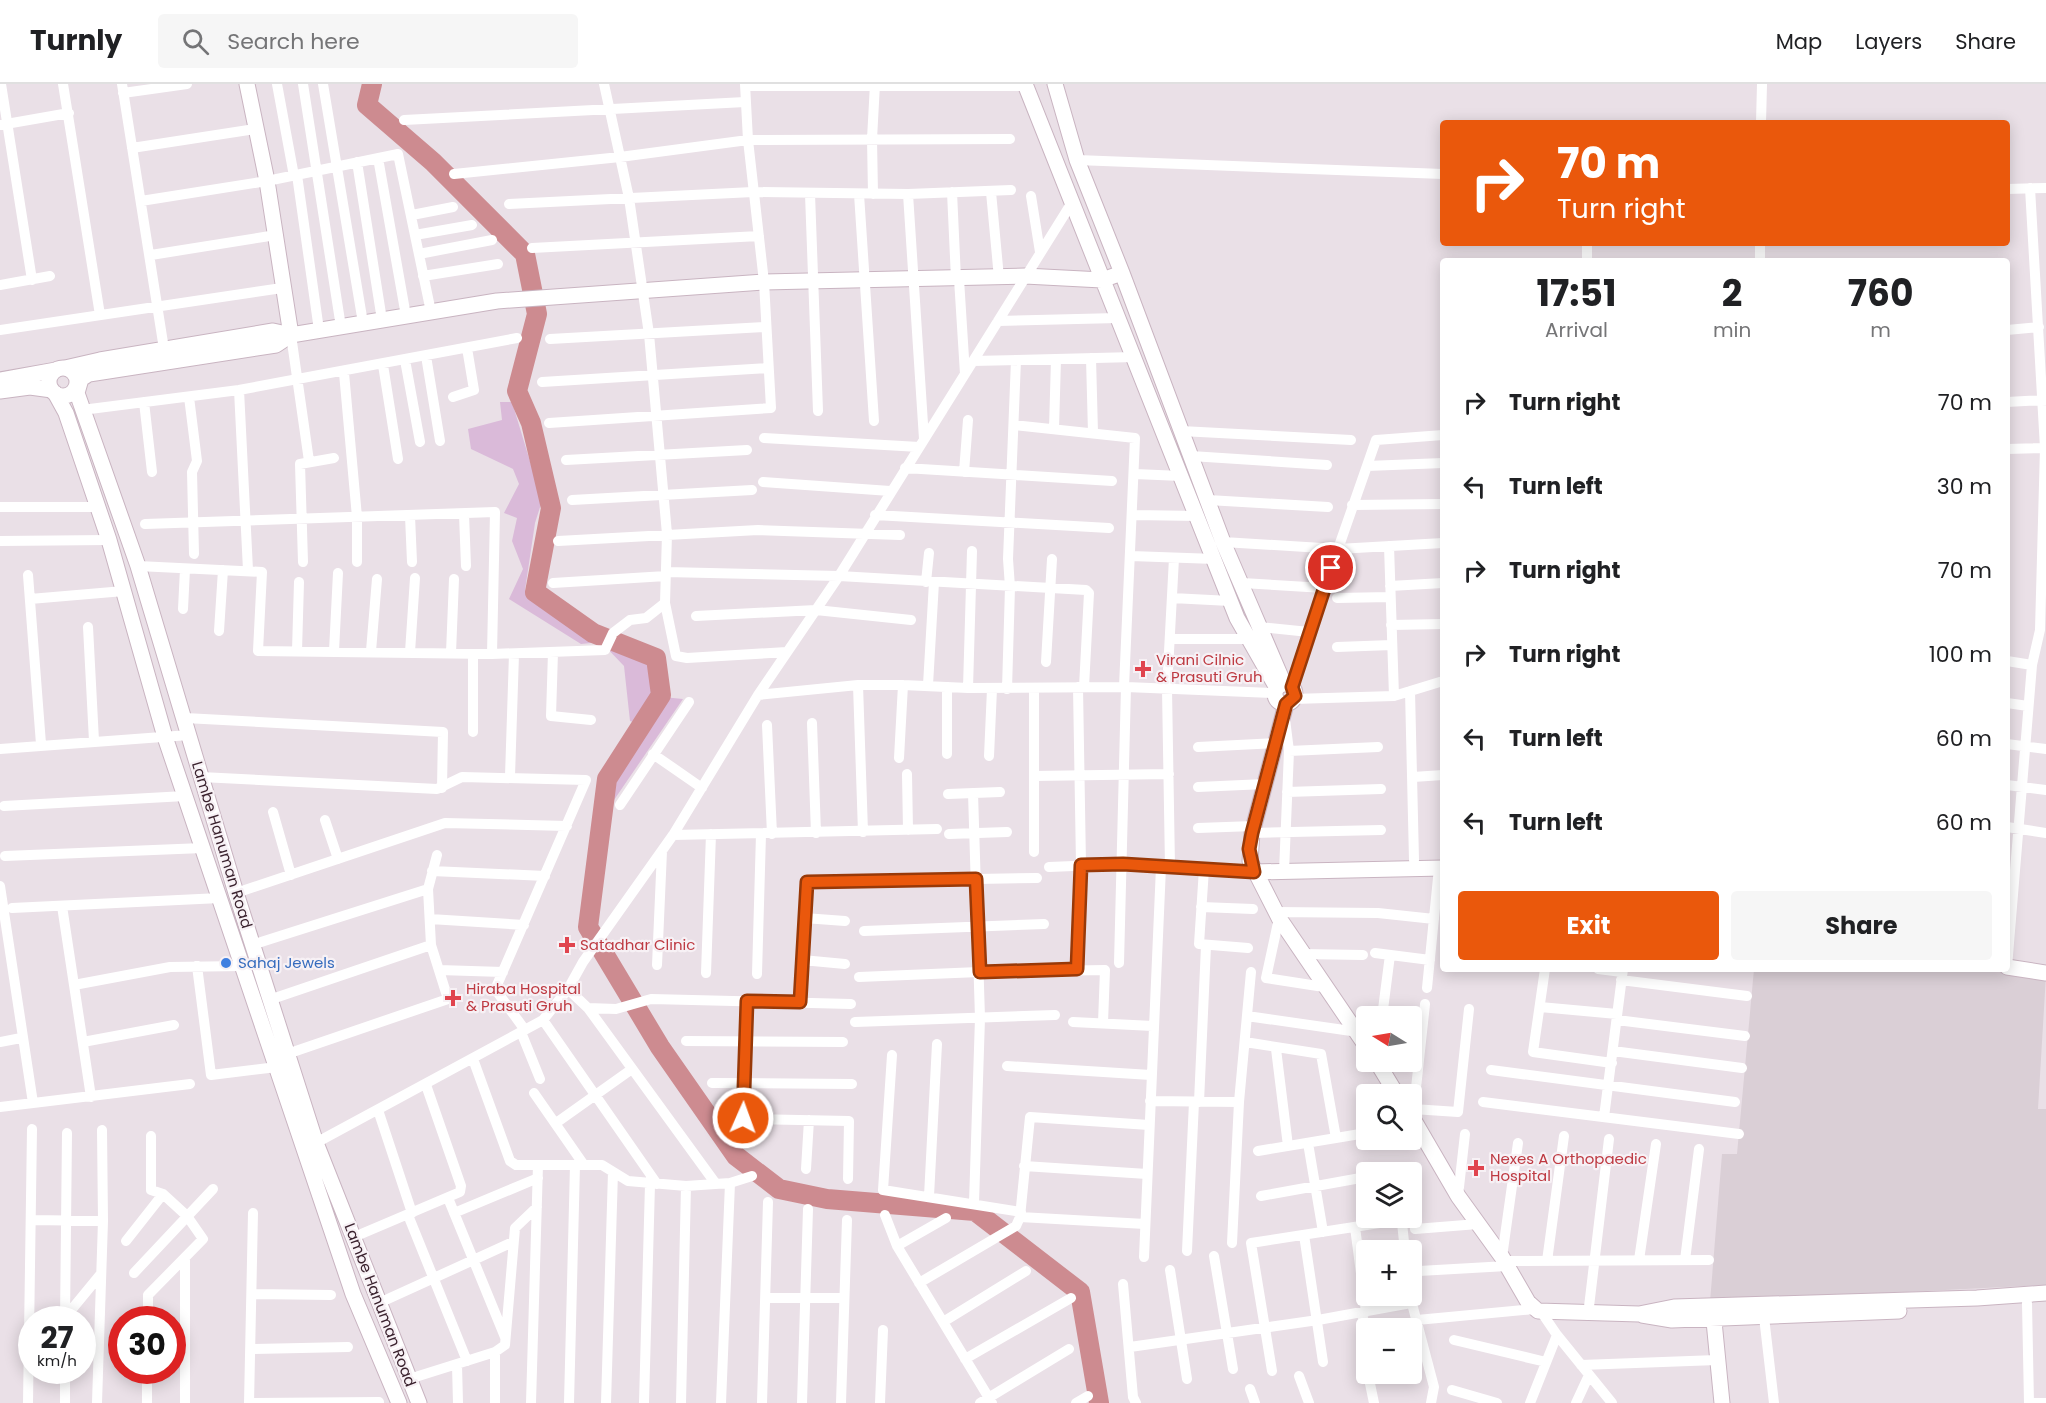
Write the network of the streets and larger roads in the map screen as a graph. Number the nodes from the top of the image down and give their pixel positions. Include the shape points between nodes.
1 (1, 84) edge
2 (63, 84) edge
3 (187, 84) edge
4 (247, 84) edge
5 (277, 84) edge
6 (303, 84) edge
7 (323, 84) edge
8 (604, 84) edge
9 (1055, 84) edge
10 (1762, 84) edge
11 (745, 85) edge
12 (875, 85) edge
13 (1025, 85) edge
14 (122, 89) edge
15 (744, 102) junction
16 (609, 108) junction
17 (69, 113) junction
18 (404, 120) dead end
19 (1761, 120) edge
20 (3, 125) edge
21 (255, 129) junction
22 (872, 139) junction
23 (1010, 139) dead end
24 (748, 140) junction
25 (132, 148) junction
26 (620, 157) junction
27 (378, 158) junction
28 (1077, 159) junction
29 (357, 162) junction
30 (338, 166) junction
31 (316, 171) junction
32 (454, 174) dead end
33 (1440, 174) edge
34 (296, 175) junction
35 (267, 181) junction
36 (2030, 188) junction
37 (2046, 188) edge
38 (2010, 189) edge
39 (1011, 190) dead end
40 (753, 192) junction
41 (952, 192) junction
42 (991, 192) junction
43 (810, 194) junction
44 (859, 194) junction
45 (873, 194) junction
46 (908, 194) junction
47 (1031, 196) dead end
48 (629, 198) junction
49 (141, 201) junction
50 (509, 204) dead end
51 (1071, 204) junction
52 (453, 207) dead end
53 (412, 215) junction
54 (472, 225) dead end
55 (276, 235) junction
56 (416, 235) junction
57 (759, 236) junction
58 (492, 240) dead end
59 (637, 243) junction
60 (532, 248) dead end
61 (1041, 252) junction
62 (419, 254) junction
63 (151, 255) junction
64 (498, 264) dead end
65 (1122, 273) junction
66 (50, 276) dead end
67 (423, 276) junction
68 (1025, 276) junction
69 (999, 278) junction
70 (958, 279) junction
71 (32, 280) junction
72 (912, 280) junction
73 (1102, 280) junction
74 (815, 281) junction
75 (864, 281) junction
76 (764, 282) junction
77 (0, 285) edge
78 (282, 288) junction
79 (642, 290) junction
80 (159, 306) junction
81 (431, 312) junction
82 (100, 315) junction
83 (406, 316) junction
84 (1118, 318) junction
85 (382, 320) junction
86 (998, 321) junction
87 (363, 323) junction
88 (340, 327) junction
89 (766, 327) junction
90 (0, 330) edge
91 (319, 330) junction
92 (2010, 330) edge
93 (2041, 332) edge
94 (649, 334) junction
95 (291, 335) junction
96 (517, 338) dead end
97 (550, 339) dead end
98 (467, 348) junction
99 (164, 349) junction
100 (426, 356) junction
101 (1135, 357) junction
102 (1091, 358) junction
103 (1056, 359) junction
104 (405, 360) junction
105 (1016, 360) junction
106 (973, 361) junction
107 (383, 365) junction
108 (768, 368) junction
109 (2044, 368) edge
110 (61, 369) junction
111 (344, 373) junction
112 (965, 374) junction
113 (653, 375) junction
114 (0, 380) edge
115 (298, 380) junction
116 (542, 382) dead end
117 (77, 385) junction
118 (239, 390) junction
119 (0, 391) edge
120 (53, 392) junction
121 (1158, 394) junction
122 (189, 397) junction
123 (453, 397) dead end
124 (2044, 400) edge
125 (144, 402) junction
126 (2010, 402) edge
127 (82, 410) junction
128 (819, 411) dead end
129 (656, 414) junction
130 (968, 420) dead end
131 (874, 421) dead end
132 (549, 423) dead end
133 (1014, 425) junction
134 (1054, 429) junction
135 (1181, 431) junction
136 (1093, 433) junction
137 (1440, 435) edge
138 (764, 438) dead end
139 (1351, 440) dead end
140 (440, 441) dead end
141 (420, 442) dead end
142 (921, 443) junction
143 (2046, 448) edge
144 (747, 450) dead end
145 (2010, 450) edge
146 (659, 455) junction
147 (1191, 456) junction
148 (334, 458) dead end
149 (398, 459) dead end
150 (566, 460) dead end
151 (309, 461) junction
152 (1440, 464) edge
153 (1327, 465) dead end
154 (1367, 466) junction
155 (906, 468) junction
156 (152, 472) dead end
157 (964, 472) junction
158 (1135, 474) junction
159 (1012, 475) junction
160 (1181, 476) junction
161 (1112, 481) dead end
162 (763, 482) dead end
163 (752, 490) dead end
164 (890, 491) junction
165 (663, 496) junction
166 (572, 500) dead end
167 (1208, 500) junction
168 (1440, 504) edge
169 (1352, 505) junction
170 (0, 507) edge
171 (98, 507) junction
172 (1328, 507) dead end
173 (464, 514) junction
174 (875, 515) junction
175 (1133, 515) junction
176 (410, 516) junction
177 (1198, 516) junction
178 (357, 517) junction
179 (247, 519) junction
180 (303, 519) junction
181 (194, 522) junction
182 (1009, 522) junction
183 (145, 524) dead end
184 (1109, 528) dead end
185 (667, 534) junction
186 (864, 534) junction
187 (900, 535) dead end
188 (109, 540) junction
189 (0, 541) edge
190 (558, 541) dead end
191 (1223, 542) junction
192 (1440, 543) edge
193 (1389, 546) junction
194 (1338, 549) junction
195 (972, 551) dead end
196 (929, 553) dead end
197 (194, 554) dead end
198 (1131, 556) junction
199 (1174, 558) junction
200 (1052, 559) dead end
201 (1215, 559) junction
202 (303, 562) dead end
203 (357, 562) dead end
204 (412, 562) dead end
205 (138, 566) junction
206 (466, 566) dead end
207 (185, 569) junction
208 (223, 570) junction
209 (248, 570) junction
210 (338, 573) dead end
211 (666, 574) junction
212 (28, 575) dead end
213 (839, 576) junction
214 (415, 578) dead end
215 (377, 579) dead end
216 (454, 579) dead end
217 (299, 582) dead end
218 (930, 582) junction
219 (553, 583) dead end
220 (1242, 583) junction
221 (1440, 584) edge
222 (969, 585) junction
223 (1010, 587) junction
224 (1324, 588) junction
225 (1049, 589) junction
226 (124, 591) junction
227 (1390, 592) junction
228 (1172, 598) junction
229 (1338, 598) dead end
230 (30, 599) junction
231 (1230, 600) junction
232 (665, 603) junction
233 (183, 609) dead end
234 (816, 610) junction
235 (696, 616) dead end
236 (911, 620) dead end
237 (1440, 624) edge
238 (1391, 626) junction
239 (88, 627) dead end
240 (1259, 627) junction
241 (219, 631) dead end
242 (1309, 632) junction
243 (1170, 639) junction
244 (1247, 639) junction
245 (2042, 639) edge
246 (1392, 645) junction
247 (1337, 646) dead end
248 (297, 651) junction
249 (334, 651) junction
250 (371, 651) junction
251 (410, 652) junction
252 (553, 652) junction
253 (787, 652) junction
254 (451, 653) junction
255 (473, 654) junction
256 (492, 654) junction
257 (514, 654) junction
258 (2010, 661) edge
259 (1046, 662) dead end
260 (2032, 664) junction
261 (1440, 682) edge
262 (903, 684) junction
263 (858, 685) junction
264 (928, 685) junction
265 (947, 687) junction
266 (1081, 687) junction
267 (1125, 687) junction
268 (968, 688) junction
269 (992, 689) junction
270 (1007, 689) junction
271 (1034, 689) junction
272 (1167, 689) junction
273 (1410, 691) junction
274 (758, 695) junction
275 (1285, 695) junction
276 (1394, 696) junction
277 (689, 702) dead end
278 (2010, 703) edge
279 (2028, 706) junction
280 (185, 718) junction
281 (591, 720) dead end
282 (812, 723) dead end
283 (767, 725) dead end
284 (473, 732) dead end
285 (189, 735) junction
286 (165, 737) junction
287 (94, 741) junction
288 (41, 744) junction
289 (2010, 744) edge
290 (1198, 747) dead end
291 (1282, 747) junction
292 (1378, 747) dead end
293 (2026, 747) junction
294 (0, 748) edge
295 (2046, 749) edge
296 (653, 754) junction
297 (947, 754) dead end
298 (989, 756) dead end
299 (900, 758) dead end
300 (907, 774) dead end
301 (1125, 774) junction
302 (1168, 774) junction
303 (1080, 775) junction
304 (1440, 775) edge
305 (510, 776) junction
306 (1034, 776) junction
307 (201, 777) junction
308 (1413, 777) junction
309 (1265, 784) junction
310 (2010, 785) edge
311 (1198, 787) dead end
312 (2023, 787) junction
313 (442, 788) junction
314 (702, 788) junction
315 (1381, 789) dead end
316 (2046, 790) edge
317 (1000, 792) dead end
318 (1287, 792) junction
319 (973, 793) junction
320 (948, 794) dead end
321 (185, 796) junction
322 (620, 805) dead end
323 (4, 806) dead end
324 (273, 812) dead end
325 (325, 820) dead end
326 (567, 826) junction
327 (2010, 827) edge
328 (1198, 828) dead end
329 (938, 829) dead end
330 (1253, 829) junction
331 (2020, 829) junction
332 (908, 830) junction
333 (1381, 830) dead end
334 (863, 832) junction
335 (1007, 832) dead end
336 (1285, 832) junction
337 (816, 833) junction
338 (975, 833) junction
339 (2046, 833) edge
340 (711, 834) junction
341 (766, 834) junction
342 (949, 834) dead end
343 (673, 835) junction
344 (203, 848) junction
345 (662, 851) junction
346 (1034, 852) dead end
347 (437, 855) dead end
348 (5, 856) dead end
349 (338, 859) junction
350 (1414, 860) dead end
351 (1123, 864) junction
352 (1081, 865) junction
353 (1049, 867) dead end
354 (1166, 867) junction
355 (1440, 868) edge
356 (1204, 869) junction
357 (432, 871) junction
358 (1254, 872) junction
359 (1284, 872) junction
360 (291, 875) junction
361 (545, 876) junction
362 (1037, 878) dead end
363 (976, 879) junction
364 (1440, 879) edge
365 (0, 886) edge
366 (428, 889) junction
367 (236, 893) junction
368 (220, 898) junction
369 (62, 906) junction
370 (1201, 907) junction
371 (2010, 907) edge
372 (12, 908) dead end
373 (1252, 909) dead end
374 (1437, 913) edge
375 (1277, 915) junction
376 (804, 918) junction
377 (430, 919) junction
378 (2, 921) edge
379 (845, 921) dead end
380 (1044, 924) dead end
381 (524, 925) junction
382 (978, 927) junction
383 (864, 931) dead end
384 (252, 945) junction
385 (431, 945) junction
386 (1206, 946) junction
387 (1248, 948) dead end
388 (1375, 953) dead end
389 (1440, 953) edge
390 (1302, 954) junction
391 (1363, 954) dead end
392 (1390, 955) junction
393 (1430, 955) junction
394 (802, 960) junction
395 (1119, 963) dead end
396 (845, 964) dead end
397 (657, 965) dead end
398 (197, 966) junction
399 (243, 966) junction
400 (2010, 967) edge
401 (1077, 969) junction
402 (439, 970) junction
403 (503, 972) junction
404 (980, 972) junction
405 (1251, 972) dead end
406 (1545, 972) edge
407 (706, 973) dead end
408 (2046, 973) edge
409 (757, 974) dead end
410 (1622, 974) edge
411 (859, 977) dead end
412 (74, 985) junction
413 (1324, 987) junction
414 (1427, 988) dead end
415 (568, 989) junction
416 (1748, 996) dead end
417 (269, 1000) junction
418 (747, 1001) junction
419 (800, 1002) junction
420 (851, 1004) dead end
421 (1425, 1004) dead end
422 (1383, 1006) edge
423 (1540, 1007) junction
424 (588, 1008) junction
425 (1469, 1009) dead end
426 (1055, 1015) dead end
427 (1247, 1016) junction
428 (1617, 1017) junction
429 (980, 1018) junction
430 (543, 1020) junction
431 (855, 1022) dead end
432 (1073, 1022) dead end
433 (1103, 1023) junction
434 (174, 1025) dead end
435 (1153, 1026) junction
436 (1356, 1029) edge
437 (523, 1031) junction
438 (1356, 1032) edge
439 (1745, 1036) dead end
440 (21, 1038) junction
441 (686, 1041) dead end
442 (746, 1041) junction
443 (0, 1042) edge
444 (83, 1042) junction
445 (843, 1042) dead end
446 (1245, 1042) junction
447 (937, 1044) dead end
448 (1276, 1049) junction
449 (287, 1054) junction
450 (891, 1055) dead end
451 (1612, 1057) junction
452 (473, 1059) junction
453 (1007, 1066) dead end
454 (277, 1067) junction
455 (1742, 1068) dead end
456 (632, 1069) junction
457 (1491, 1070) dead end
458 (1151, 1075) junction
459 (540, 1079) dead end
460 (712, 1083) dead end
461 (744, 1083) junction
462 (190, 1084) dead end
463 (852, 1084) dead end
464 (1416, 1084) edge
465 (1608, 1084) junction
466 (426, 1085) junction
467 (534, 1093) dead end
468 (596, 1096) junction
469 (91, 1097) junction
470 (1149, 1101) junction
471 (33, 1102) junction
472 (1196, 1102) junction
473 (1239, 1102) junction
474 (1483, 1102) dead end
475 (1735, 1102) dead end
476 (0, 1107) edge
477 (378, 1110) junction
478 (1422, 1114) edge
479 (1604, 1117) junction
480 (809, 1120) junction
481 (556, 1123) junction
482 (1149, 1125) junction
483 (32, 1129) dead end
484 (102, 1130) dead end
485 (67, 1133) dead end
486 (1422, 1133) edge
487 (1465, 1134) dead end
488 (1739, 1134) dead end
489 (1356, 1135) edge
490 (151, 1136) dead end
491 (1564, 1136) dead end
492 (1336, 1138) junction
493 (1609, 1139) dead end
494 (1308, 1143) junction
495 (1518, 1143) dead end
496 (1656, 1144) dead end
497 (310, 1145) junction
498 (1288, 1146) junction
499 (1699, 1149) dead end
500 (1258, 1150) dead end
501 (538, 1165) junction
502 (580, 1165) junction
503 (1024, 1166) junction
504 (806, 1169) dead end
505 (613, 1172) junction
506 (1147, 1174) junction
507 (752, 1176) dead end
508 (538, 1178) junction
509 (848, 1179) dead end
510 (1356, 1179) edge
511 (730, 1183) junction
512 (654, 1184) junction
513 (716, 1184) junction
514 (686, 1186) junction
515 (1316, 1187) junction
516 (213, 1189) dead end
517 (163, 1194) junction
518 (929, 1196) junction
519 (1261, 1196) dead end
520 (1458, 1196) junction
521 (448, 1198) junction
522 (768, 1202) dead end
523 (974, 1203) junction
524 (537, 1207) junction
525 (808, 1209) dead end
526 (253, 1213) dead end
527 (454, 1213) junction
528 (410, 1214) junction
529 (1020, 1214) junction
530 (885, 1215) dead end
531 (187, 1216) junction
532 (946, 1218) dead end
533 (31, 1220) junction
534 (65, 1220) junction
535 (847, 1220) dead end
536 (103, 1221) junction
537 (1145, 1224) junction
538 (1478, 1224) junction
539 (1355, 1227) junction
540 (1415, 1229) dead end
541 (1323, 1232) junction
542 (1304, 1235) junction
543 (354, 1237) junction
544 (1404, 1240) edge
545 (126, 1241) dead end
546 (513, 1242) junction
547 (1232, 1243) dead end
548 (897, 1246) junction
549 (1187, 1251) dead end
550 (1214, 1256) dead end
551 (1144, 1257) dead end
552 (185, 1258) junction
553 (1594, 1260) junction
554 (1639, 1260) junction
555 (1685, 1260) junction
556 (1709, 1260) dead end
557 (474, 1261) junction
558 (1547, 1261) junction
559 (1504, 1262) junction
560 (1026, 1270) dead end
561 (1170, 1270) dead end
562 (1422, 1271) edge
563 (134, 1273) dead end
564 (100, 1275) junction
565 (433, 1278) junction
566 (919, 1283) junction
567 (1123, 1284) dead end
568 (2046, 1293) edge
569 (253, 1294) junction
570 (331, 1295) dead end
571 (765, 1298) junction
572 (805, 1298) junction
573 (843, 1298) junction
574 (1071, 1298) dead end
575 (379, 1302) junction
576 (2046, 1302) edge
577 (2027, 1303) junction
578 (30, 1306) edge
579 (65, 1306) edge
580 (75, 1306) edge
581 (148, 1306) edge
582 (1385, 1306) edge
583 (1539, 1311) junction
584 (1364, 1312) junction
585 (1713, 1312) junction
586 (1588, 1314) junction
587 (1764, 1317) junction
588 (1365, 1318) edge
589 (1318, 1320) junction
590 (943, 1322) junction
591 (1422, 1327) edge
592 (1264, 1328) junction
593 (883, 1330) dead end
594 (1227, 1334) junction
595 (1557, 1335) junction
596 (507, 1340) junction
597 (1182, 1340) junction
598 (1455, 1340) dead end
599 (348, 1347) dead end
600 (1130, 1347) junction
601 (1422, 1348) edge
602 (252, 1349) junction
603 (1069, 1349) dead end
604 (495, 1352) junction
605 (965, 1359) junction
606 (1717, 1360) junction
607 (1323, 1362) dead end
608 (1546, 1362) junction
609 (462, 1363) junction
610 (1581, 1365) junction
611 (1233, 1370) dead end
612 (1272, 1371) dead end
613 (1589, 1375) junction
614 (1299, 1376) dead end
615 (409, 1379) junction
616 (1187, 1379) dead end
617 (28, 1384) edge
618 (65, 1384) edge
619 (147, 1384) edge
620 (1370, 1384) edge
621 (1250, 1389) dead end
622 (1452, 1390) dead end
623 (1088, 1396) dead end
624 (987, 1401) edge
625 (379, 1402) edge
626 (27, 1403) edge
627 (65, 1403) edge
628 (97, 1403) edge
629 (147, 1403) edge
630 (185, 1403) edge
631 (249, 1403) edge
632 (399, 1403) edge
633 (419, 1403) edge
634 (458, 1403) edge
635 (495, 1403) edge
636 (531, 1403) edge
637 (569, 1403) edge
638 (606, 1403) edge
639 (644, 1403) edge
640 (681, 1403) edge
641 (721, 1403) edge
642 (762, 1403) edge
643 (802, 1403) edge
644 (841, 1403) edge
645 (880, 1403) edge
646 (1076, 1403) edge
647 (1136, 1403) edge
648 (1255, 1403) edge
649 (1309, 1403) edge
650 (1374, 1403) edge
651 (1431, 1403) edge
652 (1497, 1403) edge
653 (1530, 1403) edge
654 (1576, 1403) edge
655 (1612, 1403) edge
656 (1722, 1403) edge
657 (1774, 1403) edge
658 (2029, 1403) edge
659 (2046, 1403) edge

1 - 20 street
2 - 17 street
3 - 14 street
4 - 21 street
5 - 34 street
6 - 31 street
7 - 30 street
8 - 16 street
9 - 28 street
10 - 19 street
11 - 12 street
11 - 15 street
12 - 13 street
12 - 22 street
13 - 51 street
14 - 25 street
15 - 16 street
15 - 24 street
16 - 18 street
16 - 26 street
17 - 20 street
17 - 82 street
20 - 71 street
21 - 25 street
21 - 35 street
22 - 23 street
22 - 24 street
22 - 45 street
24 - 26 street
24 - 40 street
25 - 49 street
26 - 32 street
26 - 48 street
27 - 29 street
27 - 53 street via 399,155
27 - 83 street
28 - 33 street
28 - 65 street
29 - 30 street
29 - 85 street
30 - 31 street
30 - 87 street
31 - 34 street
31 - 88 street
34 - 35 street
34 - 91 street
35 - 49 street
35 - 55 street
36 - 37 street
36 - 38 street
36 - 93 street
39 - 42 street
40 - 43 street
40 - 48 street
40 - 57 street
41 - 42 street
41 - 46 street
41 - 70 street
42 - 69 street
43 - 44 street
43 - 74 street
44 - 45 street
44 - 75 street
45 - 46 street
46 - 72 street
47 - 61 street
48 - 50 street
48 - 59 street
49 - 63 street
51 - 61 street
51 - 73 street
52 - 53 street
53 - 56 street
54 - 56 street
55 - 63 street
55 - 78 street
56 - 62 street
57 - 59 street
57 - 76 street
58 - 62 street
59 - 60 street
59 - 79 street
61 - 68 street
62 - 67 street
63 - 80 street
64 - 67 street
65 - 73 street
65 - 121 street
66 - 71 street
67 - 81 street
68 - 69 street
68 - 73 street
68 - 86 street
69 - 70 street
70 - 72 street
70 - 112 street
71 - 77 street
72 - 75 street
72 - 142 street
73 - 84 street
74 - 75 street
74 - 76 street
74 - 128 street
75 - 131 street
76 - 79 street
76 - 89 street
78 - 80 street
78 - 95 street
79 - 81 street via 497,301
79 - 94 street
80 - 82 street
80 - 99 street
81 - 83 street
82 - 90 street
83 - 85 street
84 - 86 street
84 - 101 street
85 - 87 street
86 - 106 street
87 - 88 street
88 - 91 street
89 - 94 street
89 - 108 street
91 - 95 street
92 - 93 street
93 - 109 street
94 - 97 street
94 - 113 street
95 - 99 street via 273,331
95 - 115 street
95 - 117 street via 276,345 89,374
96 - 98 street
98 - 100 street
98 - 123 street via 474,390
99 - 110 street
100 - 104 street
100 - 140 street
101 - 102 street
101 - 121 street
102 - 103 street
102 - 136 street
103 - 105 street
103 - 134 street
104 - 107 street
104 - 141 street
105 - 106 street
105 - 133 street
106 - 112 street
107 - 111 street
107 - 149 street
108 - 113 street
108 - 129 street via 770,409
109 - 124 street
110 - 114 street
110 - 117 street via 76,376
110 - 120 street via 50,381
111 - 115 street
111 - 178 street
112 - 142 street
113 - 116 street
113 - 129 street
115 - 118 street
115 - 151 street
117 - 120 street via 69,395
117 - 127 street, Lambe Hanuman Road
118 - 122 street
118 - 179 street
119 - 120 street via 30,387
120 - 171 street via 66,413
121 - 135 street
121 - 160 street
122 - 125 street
122 - 181 street via 197,461 192,472
124 - 126 street
124 - 143 street
125 - 127 street
125 - 156 street
127 - 205 street, Lambe Hanuman Road
129 - 132 street
129 - 146 street
130 - 157 street
133 - 134 street
133 - 159 street
134 - 136 street
135 - 139 street
135 - 147 street
136 - 158 street via 1135,438
137 - 154 street via 1378,439
138 - 142 street
142 - 155 street
143 - 145 street
143 - 245 street
144 - 146 street
146 - 150 street
146 - 165 street
147 - 153 street
147 - 167 street
148 - 151 street
151 - 180 street via 300,464
152 - 154 street
154 - 169 street
155 - 157 street
155 - 164 street
157 - 159 street
158 - 160 street
158 - 175 street
159 - 161 street
159 - 182 street
160 - 177 street
162 - 164 street
163 - 165 street
164 - 174 street
165 - 166 street
165 - 185 street
167 - 172 street
167 - 191 street
168 - 169 street
169 - 194 street
170 - 171 street
171 - 188 street
173 - 176 street
173 - 206 street
173 - 256 street via 496,514
174 - 182 street
174 - 186 street
175 - 177 street
175 - 198 street
176 - 178 street
176 - 204 street
177 - 201 street
178 - 180 street
178 - 203 street
179 - 180 street
179 - 181 street
179 - 209 street
180 - 202 street
181 - 183 street
181 - 197 street
182 - 184 street
182 - 223 street
185 - 186 street via 772,529
185 - 190 street
185 - 211 street
186 - 187 street
186 - 213 street
188 - 189 street
188 - 226 street
191 - 194 street
191 - 220 street
192 - 193 street
193 - 194 street
193 - 227 street
194 - 224 street
195 - 222 street
196 - 218 street
198 - 199 street
198 - 267 street
199 - 201 street
199 - 228 street
200 - 225 street
201 - 231 street
205 - 207 street
205 - 280 street, Lambe Hanuman Road
207 - 208 street
207 - 233 street
208 - 209 street
208 - 241 street
209 - 248 street via 262,572 258,651
210 - 249 street
211 - 213 street
211 - 219 street
211 - 232 street
212 - 230 street
213 - 218 street
213 - 234 street
214 - 251 street
215 - 250 street
216 - 254 street
217 - 248 street
218 - 222 street
218 - 264 street
220 - 224 street
220 - 240 street
221 - 227 street
222 - 223 street
222 - 268 street
223 - 225 street
223 - 270 street
224 - 242 street
225 - 259 street
225 - 266 street via 1089,592
226 - 230 street
226 - 286 street
227 - 229 street
227 - 238 street
228 - 231 street
228 - 243 street
230 - 288 street
231 - 244 street
232 - 252 street via 646,618 630,620 614,633 605,650
232 - 253 street via 676,656
234 - 235 street
234 - 236 street
234 - 253 street
237 - 238 street
238 - 246 street
239 - 287 street
240 - 242 street
240 - 275 street
242 - 275 street
243 - 244 street
243 - 272 street
244 - 275 street
245 - 260 street
246 - 247 street
246 - 276 street
248 - 249 street
249 - 250 street
250 - 251 street
251 - 254 street
252 - 257 street
252 - 281 street via 550,716
253 - 274 street
254 - 255 street
255 - 256 street
255 - 284 street
256 - 257 street
257 - 305 street
258 - 260 street
260 - 279 street
261 - 273 street
262 - 263 street
262 - 264 street
262 - 299 street
263 - 274 street
263 - 334 street
264 - 265 street
265 - 268 street
265 - 297 street
266 - 267 street
266 - 271 street
266 - 303 street
267 - 272 street
267 - 301 street
268 - 269 street
269 - 270 street
269 - 298 street
270 - 271 street
271 - 306 street
272 - 275 street
272 - 302 street
273 - 276 street
273 - 308 street
274 - 314 street
275 - 276 street
275 - 291 street
277 - 296 street
278 - 279 street
279 - 293 street
280 - 285 street, Lambe Hanuman Road
280 - 313 street via 443,732
282 - 337 street
283 - 341 street
285 - 286 street
285 - 307 street, Lambe Hanuman Road
286 - 287 street
286 - 321 street
287 - 288 street
288 - 294 street
289 - 293 street
290 - 291 street
291 - 292 street
291 - 309 street
291 - 318 street
293 - 295 street
293 - 312 street
296 - 314 street
296 - 322 street
300 - 332 street
301 - 302 street
301 - 303 street
301 - 351 street
302 - 354 street
303 - 306 street
303 - 352 street
304 - 308 street
305 - 313 street via 462,777
305 - 326 street via 586,780
306 - 346 street
307 - 313 street
307 - 367 street, Lambe Hanuman Road
308 - 350 street
309 - 311 street
309 - 330 street
310 - 312 street
312 - 316 street
312 - 331 street
314 - 343 street
315 - 318 street
317 - 319 street
318 - 336 street
319 - 320 street
319 - 338 street
321 - 323 street
321 - 344 street
324 - 360 street
325 - 349 street
326 - 349 street via 445,823
326 - 361 street
327 - 331 street
328 - 330 street
329 - 332 street
330 - 336 street
330 - 358 street via 1249,849
331 - 339 street
331 - 371 street
332 - 334 street
333 - 336 street
334 - 337 street
335 - 338 street
336 - 359 street
337 - 341 street
338 - 342 street
338 - 363 street
340 - 341 street
340 - 343 street
340 - 407 street
341 - 409 street
343 - 345 street
344 - 348 street
344 - 368 street
345 - 397 street
345 - 415 street
347 - 357 street
349 - 360 street
351 - 352 street
351 - 354 street
351 - 395 street
352 - 353 street
352 - 401 street
354 - 356 street
354 - 435 street
355 - 359 street
356 - 358 street
356 - 370 street
357 - 361 street
357 - 366 street
358 - 359 street
358 - 375 street
360 - 367 street
361 - 381 street
362 - 363 street
363 - 376 street via 808,881
363 - 382 street
364 - 374 street
365 - 378 street
366 - 377 street
366 - 384 street
367 - 384 street, Lambe Hanuman Road
368 - 369 street
368 - 399 street
369 - 372 street
369 - 412 street
370 - 373 street
370 - 386 street via 1199,943
374 - 375 street
374 - 393 street
375 - 390 street
375 - 413 street via 1267,979
376 - 379 street
376 - 394 street
377 - 381 street
377 - 385 street
378 - 440 street
380 - 382 street
381 - 403 street
382 - 383 street
382 - 404 street
384 - 417 street, Lambe Hanuman Road
385 - 402 street
385 - 417 street
386 - 387 street
386 - 472 street
388 - 392 street
389 - 393 street
390 - 391 street
390 - 413 street
392 - 393 street
392 - 422 street
393 - 414 street
394 - 396 street
394 - 419 street
398 - 399 street
398 - 412 street via 170,967
398 - 454 street via 211,1075
399 - 454 street
400 - 408 street
401 - 404 street
401 - 433 street via 1107,972
402 - 403 street
402 - 449 street via 447,1000
403 - 437 street via 497,991
404 - 411 street
404 - 429 street
405 - 427 street
406 - 423 street
410 - 416 street
410 - 428 street
412 - 444 street
413 - 436 street
415 - 424 street
415 - 430 street
417 - 449 street, Lambe Hanuman Road
418 - 419 street
418 - 424 street via 651,999 629,1007
418 - 442 street
419 - 420 street
421 - 464 street
423 - 428 street
423 - 451 street via 1533,1053
424 - 456 street
425 - 478 street via 1458,1112
426 - 429 street
427 - 438 street
427 - 446 street
428 - 439 street
428 - 451 street
429 - 431 street
429 - 523 street
430 - 437 street
430 - 468 street
432 - 433 street
433 - 435 street
434 - 444 street
435 - 458 street
437 - 452 street
437 - 459 street
440 - 443 street
440 - 471 street
441 - 442 street
442 - 445 street
442 - 461 street
444 - 469 street
446 - 448 street
446 - 473 street
447 - 518 street
448 - 492 street via 1321,1054
448 - 498 street
449 - 497 street, Lambe Hanuman Road
450 - 518 street via 883,1188
451 - 455 street
451 - 465 street
452 - 466 street
452 - 501 street via 510,1161 516,1165
453 - 458 street
454 - 497 street
456 - 468 street
456 - 513 street
457 - 465 street
458 - 470 street
460 - 461 street
461 - 463 street
461 - 480 street via 745,1121
462 - 469 street
465 - 475 street
465 - 479 street
466 - 477 street
466 - 521 street via 461,1186 460,1192
467 - 481 street
468 - 481 street
468 - 512 street
469 - 471 street
470 - 472 street
470 - 482 street
471 - 476 street
472 - 473 street
472 - 549 street
473 - 547 street
474 - 479 street
477 - 497 street
477 - 528 street
479 - 488 street
480 - 504 street
480 - 509 street via 850,1122
481 - 502 street
482 - 503 street via 1030,1117
482 - 506 street
483 - 533 street
484 - 536 street
485 - 534 street
486 - 520 street
487 - 520 street
489 - 492 street
490 - 517 street via 151,1190
491 - 558 street
492 - 494 street
493 - 553 street
494 - 498 street
494 - 515 street
495 - 559 street
496 - 554 street
497 - 543 street, Lambe Hanuman Road
497 - 632 street via 353,1294
498 - 500 street
499 - 555 street
501 - 502 street
501 - 508 street
502 - 505 street via 602,1165
502 - 637 street
503 - 506 street
503 - 529 street
505 - 512 street via 628,1181
505 - 638 street
506 - 537 street
507 - 511 street
508 - 524 street
508 - 527 street
510 - 515 street
511 - 513 street
511 - 641 street
512 - 514 street
512 - 639 street
513 - 514 street
514 - 640 street
515 - 519 street
515 - 541 street
516 - 531 street
517 - 531 street
517 - 545 street
518 - 523 street
520 - 538 street
521 - 527 street
521 - 528 street
522 - 571 street
523 - 529 street
524 - 546 street via 515,1225
524 - 636 street
525 - 572 street
526 - 569 street
527 - 557 street
528 - 543 street
528 - 565 street
529 - 537 street
529 - 566 street via 1013,1228
530 - 548 street
531 - 552 street via 203,1239
531 - 563 street
532 - 548 street
533 - 534 street
533 - 578 street
534 - 536 street
534 - 579 street
535 - 573 street
536 - 564 street
537 - 551 street
538 - 540 street
538 - 559 street
539 - 541 street
539 - 544 street via 1401,1221
539 - 584 street
541 - 542 street
542 - 589 street
542 - 592 street via 1251,1243
543 - 575 street, Lambe Hanuman Road
546 - 557 street
546 - 596 street
548 - 566 street
550 - 594 street
552 - 581 street via 148,1295
552 - 630 street
553 - 554 street
553 - 558 street
553 - 586 street
554 - 555 street
555 - 556 street
557 - 565 street
557 - 596 street
558 - 559 street
559 - 562 street
559 - 583 street
560 - 590 street
561 - 597 street
564 - 580 street
564 - 628 street
565 - 575 street
565 - 609 street
566 - 590 street
567 - 600 street
568 - 585 street
569 - 570 street
569 - 602 street
571 - 572 street
571 - 642 street
572 - 573 street
572 - 643 street
573 - 644 street
574 - 605 street
575 - 615 street, Lambe Hanuman Road
576 - 577 street
577 - 587 street
577 - 658 street
582 - 584 street
583 - 586 street
583 - 591 street
583 - 595 street
584 - 588 street
584 - 589 street
585 - 586 street via 1660,1320 1640,1314
585 - 587 street
585 - 606 street
587 - 657 street
589 - 592 street
589 - 607 street
590 - 605 street
592 - 594 street
592 - 612 street
593 - 645 street
594 - 597 street
594 - 611 street
595 - 608 street
595 - 610 street
596 - 604 street
597 - 600 street
597 - 616 street
598 - 608 street
599 - 602 street
600 - 647 street
601 - 651 street via 1434,1387
602 - 631 street
603 - 624 street
604 - 609 street
604 - 635 street
605 - 624 street
606 - 610 street
606 - 656 street
608 - 653 street
609 - 615 street
609 - 634 street
610 - 613 street
613 - 654 street
613 - 655 street
614 - 649 street
615 - 633 street, Lambe Hanuman Road
617 - 626 street
618 - 627 street
619 - 629 street
620 - 650 street
621 - 648 street
622 - 652 street
623 - 646 street
625 - 631 street
658 - 659 street

